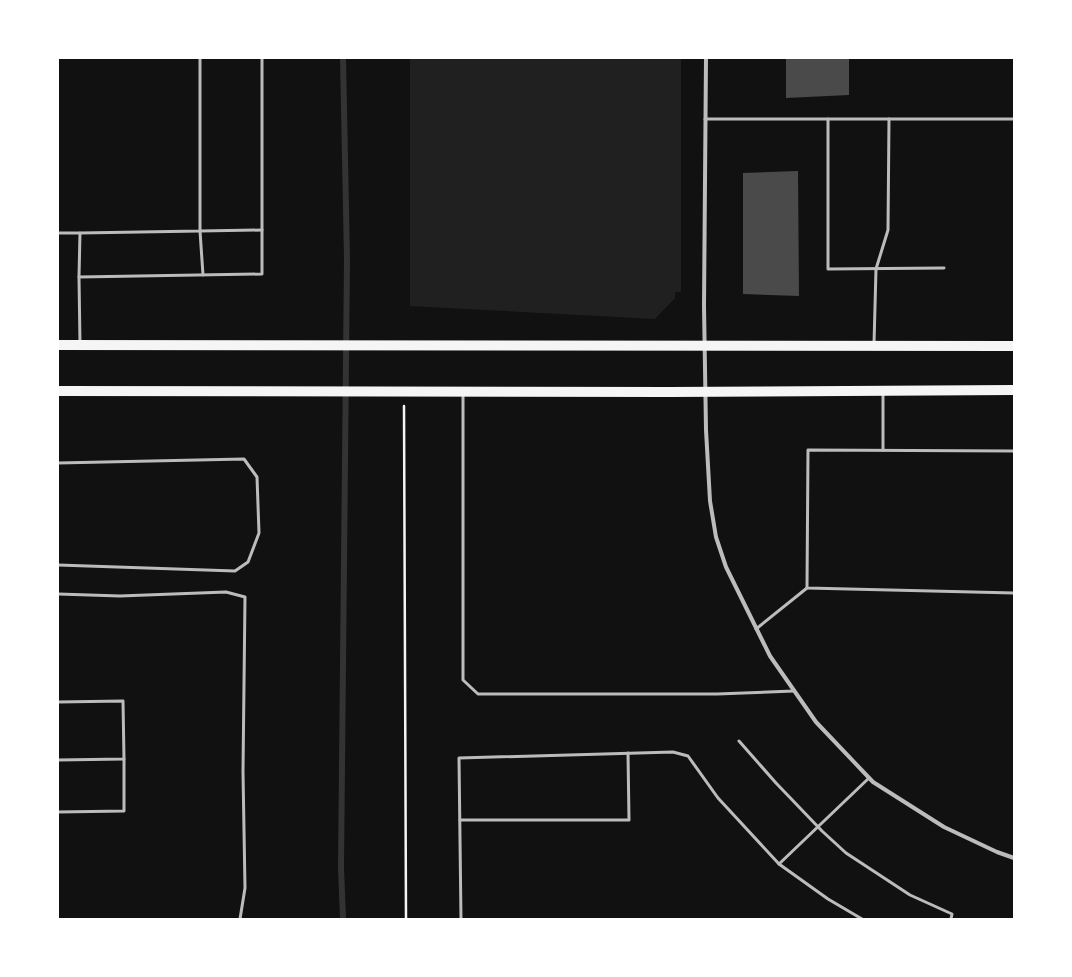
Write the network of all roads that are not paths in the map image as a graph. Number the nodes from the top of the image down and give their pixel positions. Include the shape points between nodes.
1 (200, 58) edge
2 (262, 58) edge
3 (706, 58) edge
4 (705, 119) junction
5 (828, 119) junction
6 (889, 119) junction
7 (1014, 119) edge
8 (262, 230) junction
9 (200, 231) junction
10 (80, 232) junction
11 (58, 233) edge
12 (944, 268) dead end
13 (876, 269) junction
14 (203, 275) junction
15 (79, 277) junction
16 (58, 345) edge
17 (80, 345) junction
18 (704, 345) junction
19 (874, 346) junction
20 (1014, 346) edge
21 (883, 390) junction
22 (1014, 390) edge
23 (58, 391) edge
24 (463, 391) junction
25 (705, 391) junction
26 (883, 450) junction
27 (1014, 450) edge
28 (58, 462) edge
29 (58, 565) edge
30 (808, 588) junction
31 (1014, 593) edge
32 (58, 594) edge
33 (756, 628) junction
34 (794, 691) junction
35 (58, 702) edge
36 (739, 741) dead end
37 (628, 753) junction
38 (124, 759) junction
39 (58, 760) edge
40 (869, 778) junction
41 (58, 812) edge
42 (460, 820) junction
43 (818, 827) junction
44 (1014, 858) edge
45 (779, 864) junction
46 (240, 919) edge
47 (461, 919) edge
48 (862, 919) edge
49 (950, 919) edge

1 - 9 lane
2 - 8 lane
3 - 4 street
4 - 5 lane
4 - 18 street
5 - 6 lane
5 - 13 lane via 828,269
6 - 7 lane
6 - 13 lane via 888,230
8 - 9 lane
8 - 14 lane via 262,274
9 - 10 lane
9 - 14 lane
10 - 11 lane
10 - 15 lane
12 - 13 lane
13 - 19 lane
14 - 15 lane
15 - 17 lane
16 - 17 main road
17 - 18 main road
18 - 19 main road
18 - 25 street
19 - 20 main road
21 - 22 main road
21 - 25 main road
21 - 26 lane
23 - 24 main road
24 - 25 main road
24 - 34 lane via 463,680 478,694 717,694
25 - 33 street via 710,501 716,537 726,567
26 - 27 lane
26 - 30 lane via 808,450
28 - 29 lane via 244,459 257,477 260,533 248,562 235,571
30 - 31 lane
30 - 33 lane
32 - 46 lane via 120,596 226,592 245,597 245,888
33 - 34 street via 770,656
34 - 40 street via 816,722
35 - 38 lane via 123,701
36 - 43 lane
37 - 42 lane via 459,758
37 - 42 lane via 629,820
37 - 45 lane via 672,752 688,756 718,798
38 - 39 lane
38 - 41 lane via 124,811
40 - 43 lane
40 - 44 street via 944,827
42 - 47 lane
43 - 45 lane
43 - 49 lane via 846,853 910,895 952,914
45 - 48 lane via 828,899

